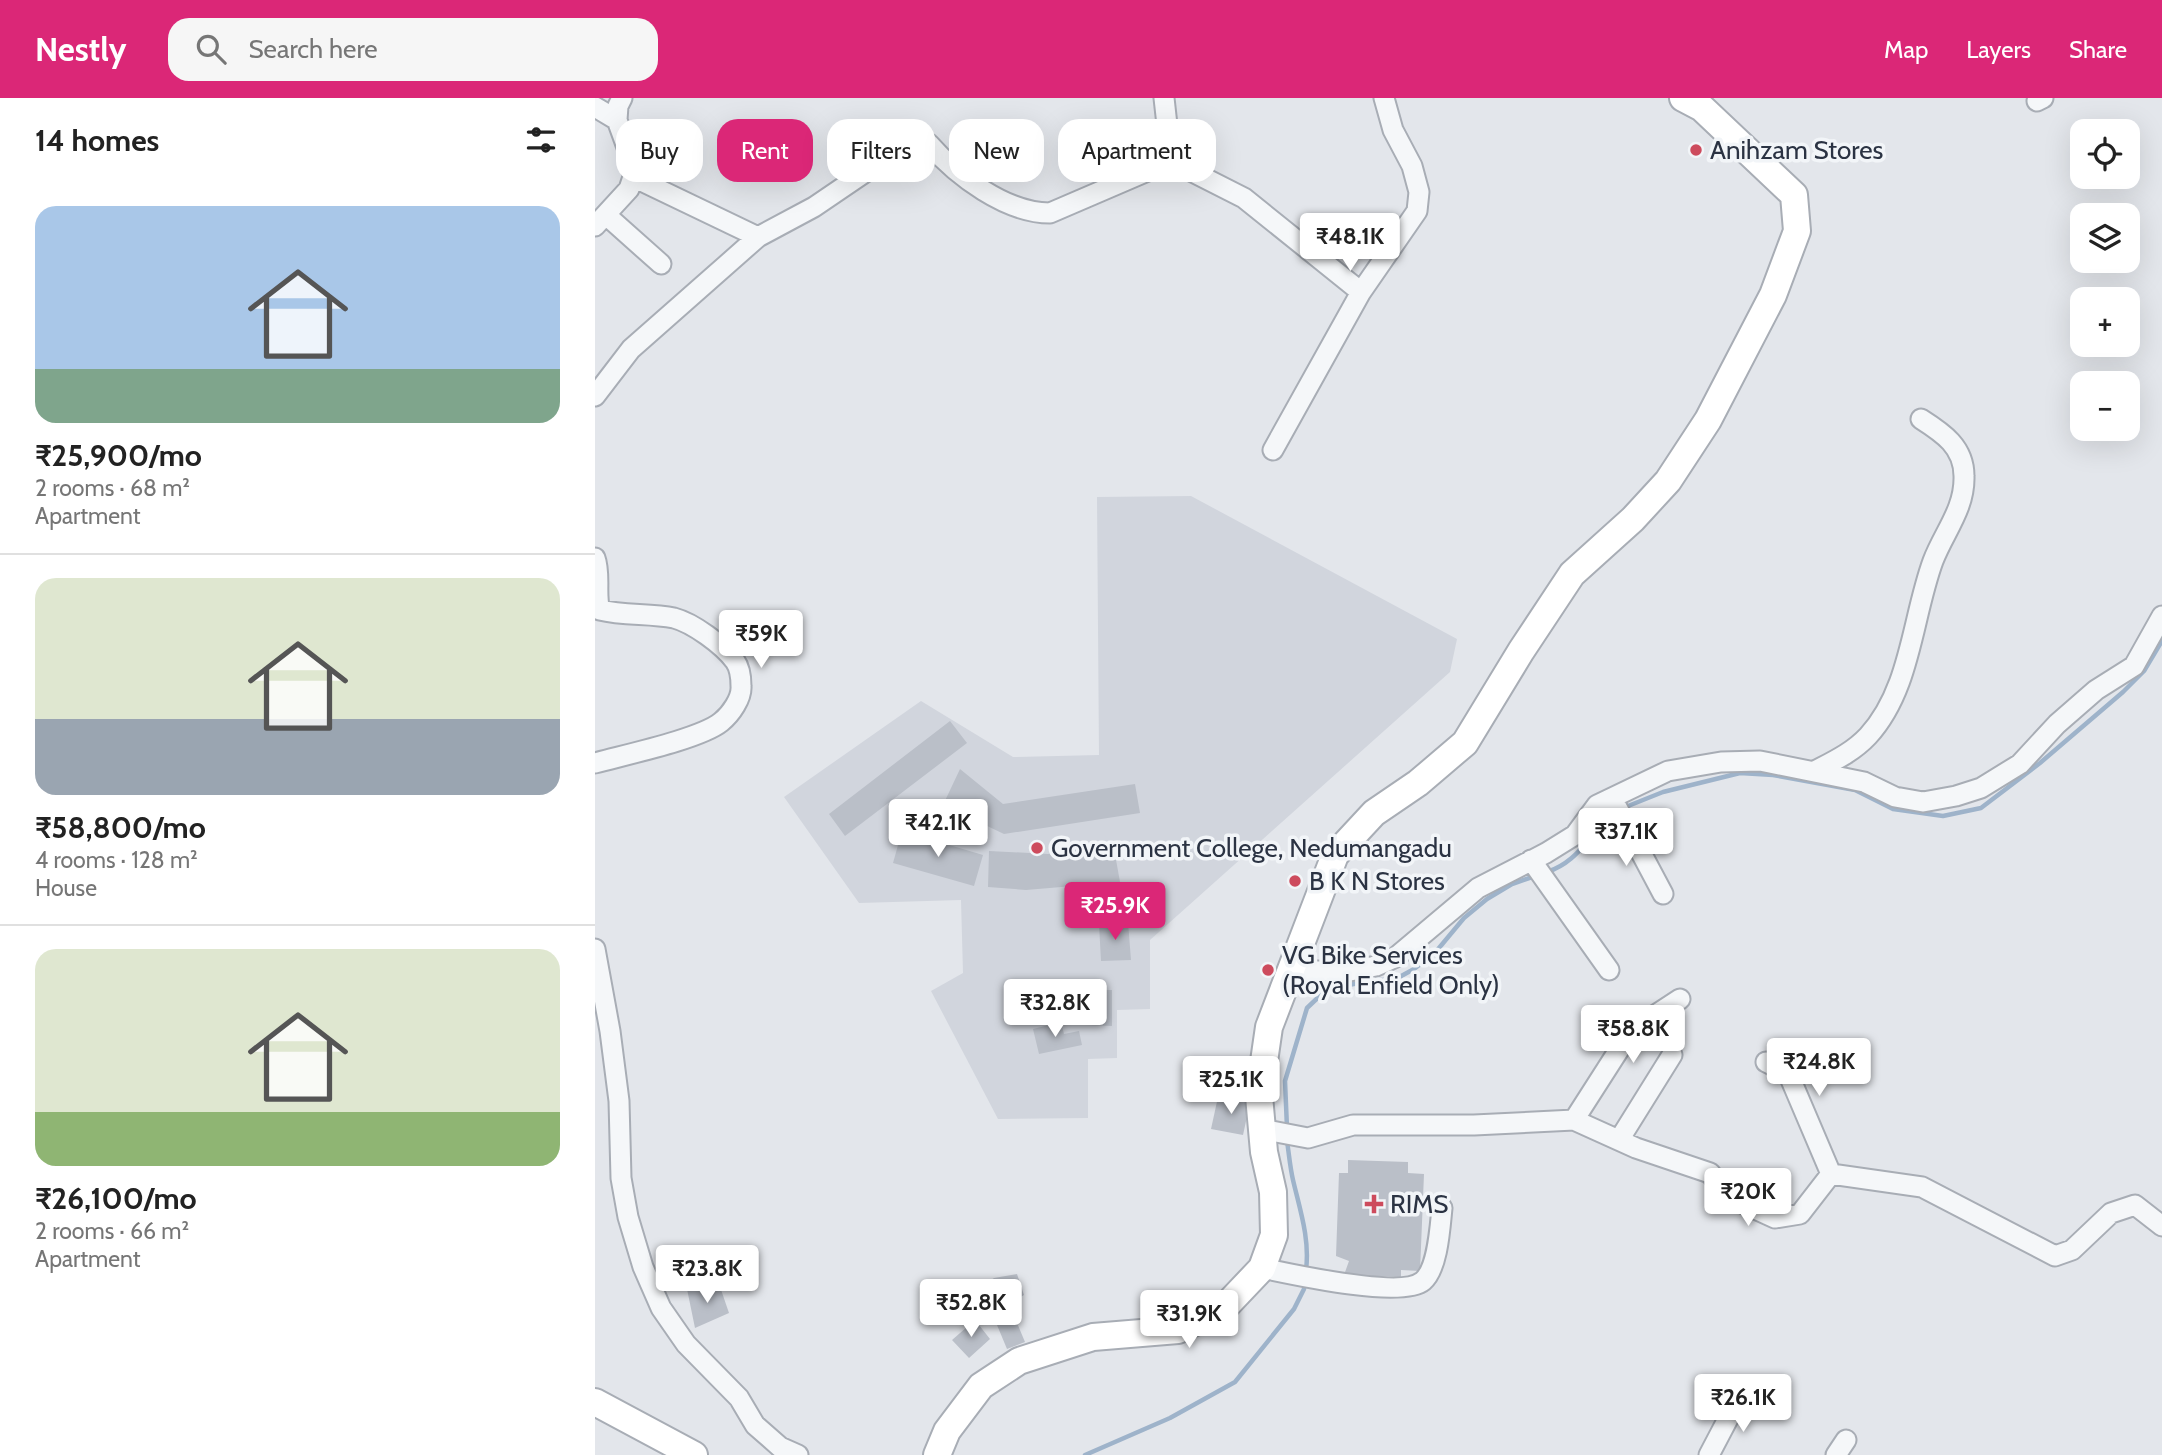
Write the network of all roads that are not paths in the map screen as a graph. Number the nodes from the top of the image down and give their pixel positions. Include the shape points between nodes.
1 (622, 98) edge
2 (1164, 98) edge
3 (1384, 98) edge
4 (1683, 98) edge
5 (595, 107) edge
6 (616, 119) edge
7 (617, 119) edge
8 (1166, 119) edge
9 (631, 182) edge
10 (643, 182) edge
11 (1123, 182) edge
12 (1212, 182) edge
13 (600, 220) edge
14 (758, 237) junction
15 (661, 264) dead end
16 (1361, 292) junction
17 (595, 396) edge
18 (1921, 419) dead end
19 (1273, 450) dead end
20 (595, 558) edge
21 (2162, 615) edge
22 (595, 763) edge
23 (1815, 772) junction
24 (1612, 798) junction
25 (1531, 860) junction
26 (1663, 894) dead end
27 (595, 949) edge
28 (1291, 970) junction
29 (1609, 970) dead end
30 (1680, 999) dead end
31 (1672, 1055) dead end
32 (1766, 1062) dead end
33 (1574, 1120) junction
34 (1261, 1129) junction
35 (1619, 1140) junction
36 (1831, 1174) junction
37 (1443, 1208) dead end
38 (2162, 1226) edge
39 (1262, 1268) junction
40 (1741, 1394) dead end
41 (595, 1402) edge
42 (694, 1455) edge
43 (798, 1455) edge
44 (937, 1455) edge
45 (1709, 1455) edge

1 - 7 street
2 - 8 street
3 - 16 street via 1416,179 1417,211
4 - 28 main road via 1702,108 1794,195 1797,231 1773,295 1708,420 1668,481 1572,574 1465,743 1374,813 1335,855
5 - 6 street
9 - 13 street
10 - 14 street
11 - 14 street via 1050,213 1037,213 984,190 929,144 867,171
12 - 16 street via 1244,198
13 - 15 street
14 - 17 street via 631,349
16 - 19 street
18 - 23 street via 1946,434 1954,445 1965,477 1961,504 1930,568 1907,660 1890,702 1869,735
20 - 22 street via 595,603 600,610 676,618 699,631 736,662 742,692 722,722 702,733
21 - 23 street via 2134,666 2096,690 2020,764 1981,788 1923,802
23 - 24 street via 1760,761 1721,762 1668,771
24 - 25 street via 1597,805 1575,835
24 - 26 street
25 - 28 street via 1478,888 1395,957 1376,966 1345,972
25 - 29 street
27 - 43 street via 619,1101 621,1178 643,1267 661,1308 685,1344 739,1398 755,1425
28 - 34 main road via 1269,1027 1259,1096
30 - 33 street via 1631,1031
31 - 35 street
32 - 36 street via 1788,1073
33 - 34 street via 1353,1125 1308,1138
33 - 35 street
34 - 39 main road via 1273,1192 1274,1235
35 - 36 street via 1710,1173 1729,1197 1776,1218 1800,1213
36 - 38 street via 1922,1187 2055,1256 2072,1250 2111,1213 2135,1205
37 - 39 street via 1432,1269 1422,1282 1402,1288
39 - 44 main road via 1224,1308 1178,1330 1093,1337 1019,1361 981,1386 947,1431
40 - 45 street
41 - 42 main road

